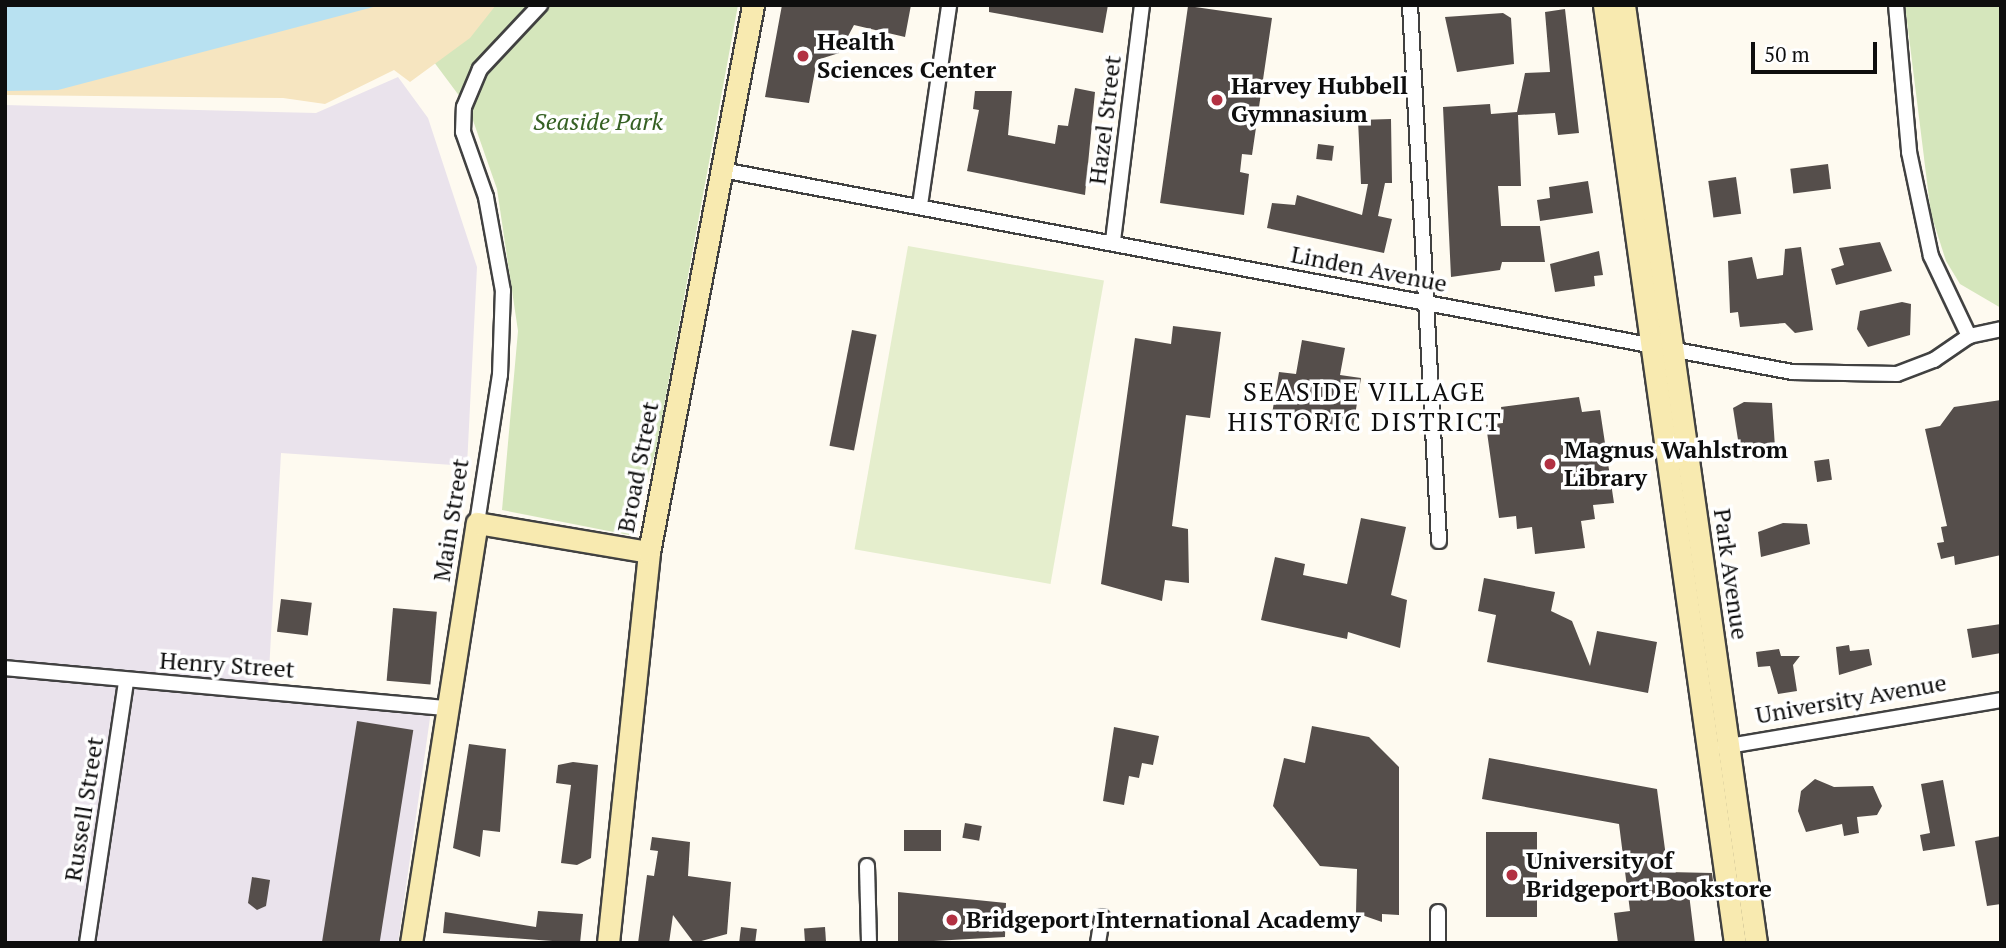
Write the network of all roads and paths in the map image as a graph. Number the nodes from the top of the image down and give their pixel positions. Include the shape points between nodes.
1 (540, 5) edge
2 (753, 5) edge
3 (949, 5) edge
4 (1142, 5) edge
5 (1410, 5) edge
6 (1604, 5) edge
7 (1624, 5) edge
8 (1896, 5) edge
9 (722, 170) junction
10 (920, 205) junction
11 (1113, 241) junction
12 (1425, 303) junction
13 (2001, 329) edge
14 (1969, 337) junction
15 (1651, 348) junction
16 (1675, 355) junction
17 (477, 523) junction
18 (1439, 541) dead end
19 (649, 552) junction
20 (5, 668) edge
21 (126, 681) junction
22 (2001, 700) edge
23 (446, 708) junction
24 (1719, 748) junction
25 (867, 866) dead end
26 (1438, 912) dead end
27 (1102, 917) dead end
28 (87, 943) edge
29 (411, 943) edge
30 (607, 943) edge
31 (869, 943) edge
32 (1098, 943) edge
33 (1438, 943) edge
34 (1735, 943) edge
35 (1756, 943) edge

1 - 17 street, Main Street via 480,69 464,107 463,132 486,197 503,291 500,375
2 - 9 street, Broad Street
3 - 10 street
4 - 11 street, Hazel Street
5 - 12 street
6 - 15 street, Park Avenue
7 - 16 street, Park Avenue
8 - 14 street via 1909,152 1931,256
9 - 10 street, Linden Avenue
9 - 19 street, Broad Street
10 - 11 street, Linden Avenue
11 - 12 street, Linden Avenue
12 - 15 street, Linden Avenue
12 - 18 street
13 - 14 street, Linden Avenue
14 - 16 street, Linden Avenue via 1920,366 1863,376
15 - 16 street, Linden Avenue
15 - 24 street, Park Avenue
16 - 24 street, Park Avenue
17 - 19 street
17 - 23 street, Main Street
19 - 30 street, Broad Street
20 - 21 street, Henry Street
21 - 23 street, Henry Street
21 - 28 street, Russell Street
22 - 24 street, University Avenue
23 - 29 street, Main Street
24 - 34 street, Park Avenue
24 - 35 street, Park Avenue
25 - 31 street
26 - 33 street
27 - 32 street

